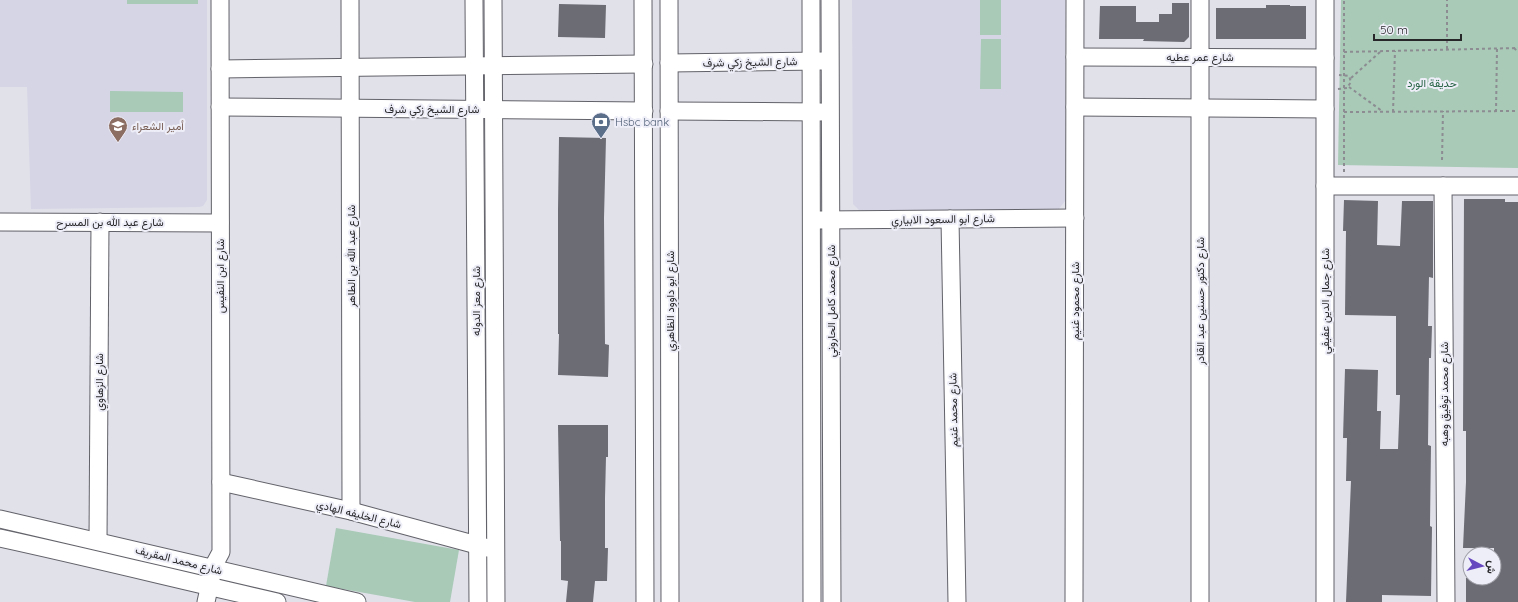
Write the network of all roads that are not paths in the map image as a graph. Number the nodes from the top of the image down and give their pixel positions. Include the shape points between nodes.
1 (220, 0) edge
2 (350, 0) edge
3 (474, 0) edge
4 (493, 0) edge
5 (644, 0) edge
6 (669, 0) edge
7 (811, 0) edge
8 (830, 0) edge
9 (1075, 0) edge
10 (1200, 0) edge
11 (1325, 0) edge
12 (1075, 57) junction
13 (1200, 57) junction
14 (1325, 58) junction
15 (811, 61) junction
16 (830, 61) junction
17 (669, 63) junction
18 (644, 64) junction
19 (493, 65) junction
20 (474, 66) junction
21 (350, 67) junction
22 (220, 69) junction
23 (220, 107) junction
24 (1075, 107) junction
25 (350, 108) junction
26 (1200, 108) junction
27 (475, 109) junction
28 (494, 109) junction
29 (1325, 109) junction
30 (644, 110) junction
31 (669, 111) junction
32 (811, 112) junction
33 (830, 112) junction
34 (1325, 186) junction
35 (1443, 186) junction
36 (1518, 186) edge
37 (1075, 218) junction
38 (950, 219) junction
39 (811, 220) junction
40 (831, 220) junction
41 (0, 222) edge
42 (100, 222) junction
43 (220, 223) junction
44 (645, 462) junction
45 (671, 463) junction
46 (221, 482) junction
47 (351, 511) junction
48 (0, 519) edge
49 (0, 538) edge
50 (101, 541) junction
51 (477, 544) junction
52 (496, 550) junction
53 (221, 552) junction
54 (91, 558) junction
55 (107, 562) junction
56 (213, 569) junction
57 (235, 573) junction
58 (207, 595) edge
59 (230, 597) edge
60 (277, 602) edge
61 (357, 602) edge
62 (478, 602) edge
63 (496, 602) edge
64 (644, 602) edge
65 (670, 602) edge
66 (812, 602) edge
67 (832, 602) edge
68 (957, 602) edge
69 (1074, 602) edge
70 (1200, 602) edge
71 (1325, 602) edge
72 (1446, 602) edge

1 - 22 street, شارع ابن النفيس
2 - 21 street, شارع عبد الله بن الطاهر
3 - 20 street, شارع معز الدوله
4 - 19 street, شارع معز الدوله
5 - 18 street
6 - 17 street, شارع ابو داوود الظاهري
7 - 15 street, شارع محمد كامل الحاروني
8 - 16 street, شارع محمد كامل الحاروني
9 - 12 street, شارع محمود غنيم
10 - 13 street, شارع دكتور حسنين عبد القادر
11 - 14 street, شارع جمال الدين عفيفي
12 - 13 street, شارع عمر عطيه
12 - 24 street, شارع محمود غنيم
13 - 14 street, شارع عمر عطيه
13 - 26 street, شارع دكتور حسنين عبد القادر
14 - 29 street, شارع جمال الدين عفيفي
15 - 16 street, شارع الشيخ زكي شرف
15 - 17 street, شارع الشيخ زكي شرف
15 - 32 street, شارع محمد كامل الحاروني
16 - 33 street, شارع محمد كامل الحاروني
17 - 31 street, شارع ابو داوود الظاهري
18 - 19 street
18 - 30 street
19 - 20 street
19 - 28 street, شارع معز الدوله
20 - 21 street
20 - 27 street, شارع معز الدوله
21 - 22 street
21 - 25 street, شارع عبد الله بن الطاهر
22 - 23 street, شارع ابن النفيس
23 - 25 street, شارع الشيخ زكي شرف
23 - 43 street, شارع ابن النفيس
24 - 26 street
24 - 37 street, شارع محمود غنيم
25 - 27 street, شارع الشيخ زكي شرف
25 - 47 street, شارع عبد الله بن الطاهر
26 - 29 street
26 - 70 street, شارع دكتور حسنين عبد القادر
27 - 28 street, شارع الشيخ زكي شرف
27 - 51 street, شارع معز الدوله
28 - 30 street, شارع الشيخ زكي شرف
28 - 52 street, شارع معز الدوله
29 - 34 street, شارع جمال الدين عفيفي
30 - 44 street
31 - 32 street
31 - 45 street, شارع ابو داوود الظاهري
32 - 33 street
32 - 39 street, شارع محمد كامل الحاروني
33 - 40 street, شارع محمد كامل الحاروني
34 - 35 street
34 - 71 street, شارع جمال الدين عفيفي
35 - 36 street
35 - 72 street, شارع محمد توفيق وهبه
37 - 38 street, شارع ابو السعود الابياري
37 - 69 street, شارع محمود غنيم
38 - 40 street, شارع ابو السعود الابياري
38 - 68 street, شارع محمد غنيم
39 - 40 street, شارع ابو السعود الابياري
39 - 66 street, شارع محمد كامل الحاروني
40 - 67 street, شارع محمد كامل الحاروني
41 - 42 street, شارع عبد الله بن المسرح
42 - 43 street, شارع عبد الله بن المسرح
42 - 50 street, شارع الزهاوي
43 - 46 street, شارع ابن النفيس
44 - 45 street
44 - 64 street
45 - 65 street, شارع ابو داوود الظاهري
46 - 47 street, شارع الخليفه الهادي
46 - 53 street, شارع ابن النفيس
47 - 51 street, شارع الخليفه الهادي
48 - 50 street, شارع محمد المقريف
49 - 54 street, شارع محمد المقريف
50 - 54 street
50 - 55 street
50 - 56 street, شارع محمد المقريف
51 - 52 street, شارع الخليفه الهادي
51 - 62 street, شارع معز الدوله
52 - 63 street, شارع معز الدوله
53 - 56 street, شارع ابن النفيس
53 - 57 street via 230,561
54 - 55 street, شارع محمد المقريف
55 - 58 street, شارع محمد المقريف
56 - 57 street, شارع محمد المقريف
56 - 58 street, شارع ابن النفيس
57 - 59 street
57 - 61 street, شارع محمد المقريف
58 - 59 street, شارع محمد المقريف
59 - 60 street, شارع محمد المقريف

